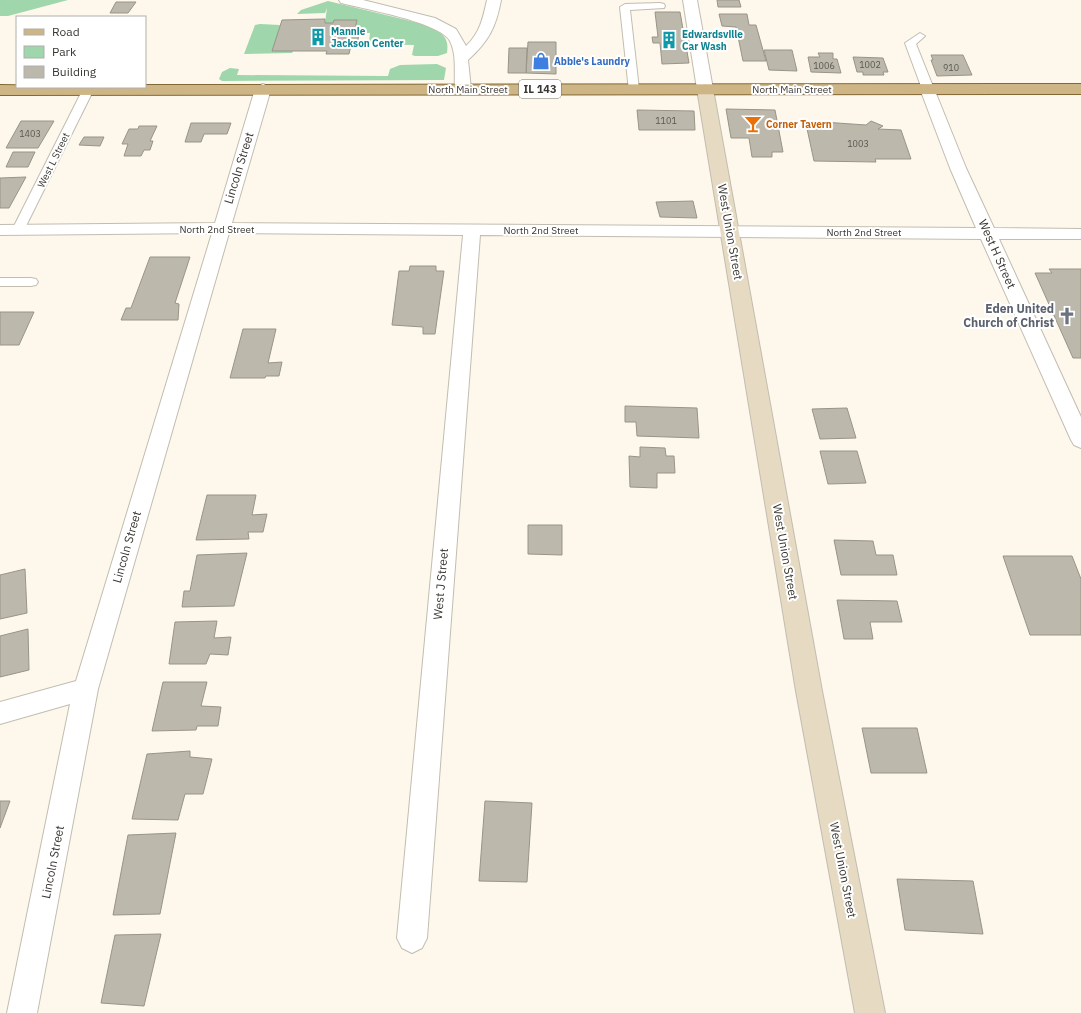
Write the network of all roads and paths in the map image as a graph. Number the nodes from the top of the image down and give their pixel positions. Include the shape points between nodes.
1 (346, 0) edge
2 (494, 0) edge
3 (690, 0) edge
4 (660, 6) dead end
5 (920, 36) dead end
6 (460, 60) junction
7 (1081, 88) edge
8 (263, 89) junction
9 (463, 89) junction
10 (633, 89) junction
11 (705, 89) junction
12 (928, 89) junction
13 (0, 90) edge
14 (88, 90) junction
15 (221, 228) junction
16 (0, 230) edge
17 (18, 230) junction
18 (472, 230) junction
19 (730, 230) junction
20 (988, 233) junction
21 (1081, 234) edge
22 (0, 282) edge
23 (31, 282) dead end
24 (1081, 440) edge
25 (86, 689) junction
26 (0, 713) edge
27 (412, 938) dead end
28 (22, 1013) edge
29 (870, 1013) edge

1 - 6 street via 444,26 457,39
2 - 6 street via 490,26 484,37
3 - 11 street
4 - 10 lane via 624,7
5 - 12 lane via 910,42
6 - 9 street
7 - 12 main road, North Main Street / IL 143
8 - 9 main road, North Main Street / IL 143
8 - 14 main road, North Main Street / IL 143
8 - 15 street, Lincoln Street
9 - 10 main road, North Main Street / IL 143
10 - 11 main road, North Main Street / IL 143
11 - 12 main road, North Main Street / IL 143
11 - 19 street, West Union Street
12 - 20 street, West H Street via 958,168
13 - 14 main road, North Main Street / IL 143
14 - 17 lane, West L Street
15 - 17 street, North 2nd Street
15 - 18 street, North 2nd Street
15 - 25 street, Lincoln Street
16 - 17 street, North 2nd Street
18 - 19 street, North 2nd Street
18 - 27 street, West J Street
19 - 20 street, North 2nd Street
19 - 29 street, West Union Street via 809,691
20 - 21 street, North 2nd Street
20 - 24 street, West H Street
22 - 23 lane
25 - 26 street
25 - 28 street, Lincoln Street

